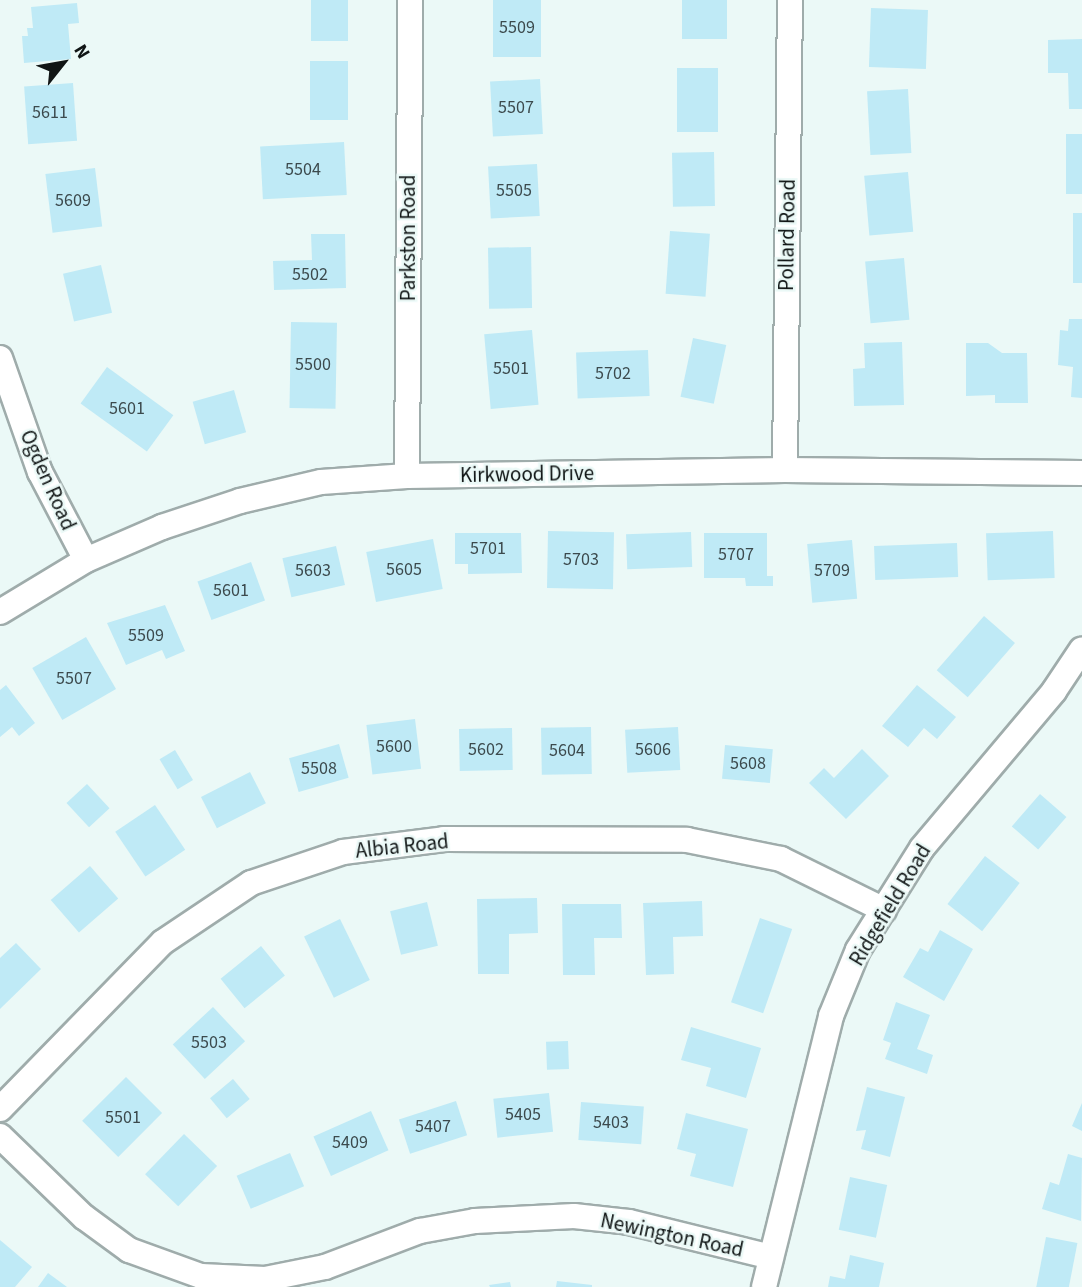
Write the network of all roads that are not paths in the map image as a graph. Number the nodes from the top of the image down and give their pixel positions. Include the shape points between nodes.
1 (410, 0) edge
2 (790, 0) edge
3 (0, 358) edge
4 (785, 470) junction
5 (1082, 472) edge
6 (407, 475) junction
7 (86, 561) junction
8 (0, 612) edge
9 (1082, 649) edge
10 (884, 910) junction
11 (0, 1109) edge
12 (0, 1136) edge
13 (771, 1257) junction
14 (764, 1287) edge

1 - 6 street, Parkston Road
2 - 4 street, Pollard Road
3 - 7 street, Ogden Road via 40,471
4 - 5 street, Kirkwood Drive
4 - 6 street, Kirkwood Drive
6 - 7 street, Kirkwood Drive via 321,482 240,501 162,527
7 - 8 street, Kirkwood Drive
9 - 10 street, Ridgefield Road via 1054,691 922,848
10 - 11 street, Albia Road via 781,859 687,840 443,839 343,852 251,883 163,942
10 - 13 street, Ridgefield Road via 858,950 831,1016
12 - 13 street, Newington Road via 84,1217 129,1250 201,1276 265,1279 325,1267 420,1231 475,1221 574,1216 629,1222
13 - 14 street, Ridgefield Road

